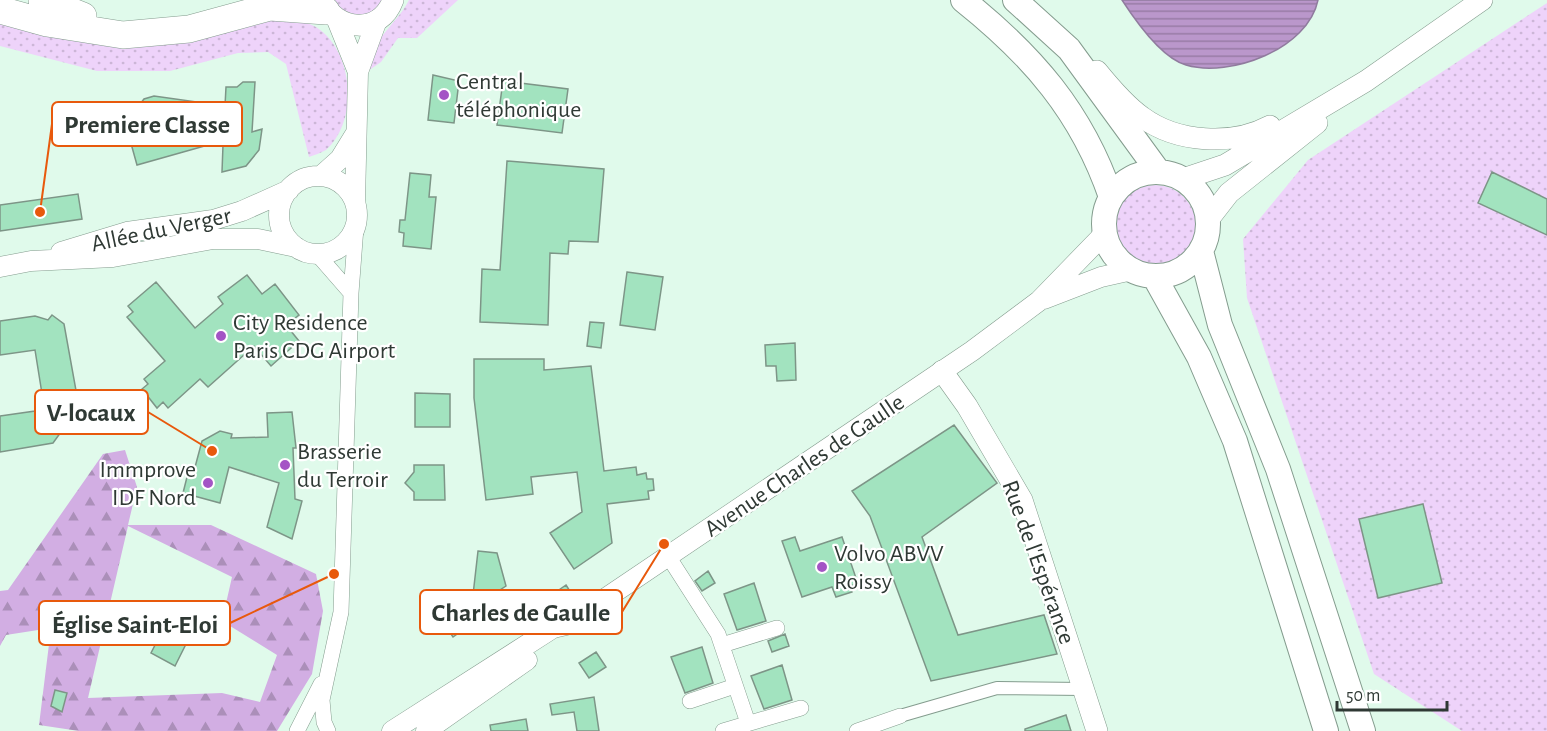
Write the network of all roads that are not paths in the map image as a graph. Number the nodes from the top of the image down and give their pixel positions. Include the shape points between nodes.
1 (42, 0) edge
2 (393, 0) edge
3 (963, 0) edge
4 (1015, 0) edge
5 (1482, 0) edge
6 (226, 2) edge
7 (0, 10) edge
8 (328, 10) edge
9 (377, 20) junction
10 (1069, 50) junction
11 (358, 72) junction
12 (1366, 81) junction
13 (356, 133) junction
14 (1158, 171) junction
15 (321, 176) junction
16 (1183, 179) junction
17 (289, 190) junction
18 (1111, 197) junction
19 (355, 201) junction
20 (1208, 220) junction
21 (356, 226) junction
22 (1105, 233) junction
23 (296, 247) junction
24 (1201, 251) junction
25 (317, 254) junction
26 (31, 261) junction
27 (0, 267) edge
28 (1143, 273) junction
29 (351, 292) junction
30 (1039, 301) junction
31 (942, 371) junction
32 (668, 556) junction
33 (566, 625) junction
34 (777, 628) dead end
35 (722, 645) junction
36 (326, 676) junction
37 (735, 686) junction
38 (1084, 689) junction
39 (690, 700) dead end
40 (801, 708) dead end
41 (900, 716) joint
42 (748, 723) junction
43 (297, 731) edge
44 (328, 731) edge
45 (392, 731) edge
46 (426, 731) edge
47 (723, 731) edge
48 (857, 731) edge
49 (1097, 731) edge
50 (1326, 731) edge
51 (1363, 731) edge

1 - 6 highway via 84,16 119,20 156,18
2 - 9 main road
3 - 18 main road via 993,24 1052,85 1082,129
4 - 10 main road
5 - 12 main road
7 - 8 highway via 47,23 123,35 189,29 270,7
8 - 9 main road via 357,26
8 - 11 street
9 - 11 street
10 - 12 main road via 1092,65 1143,118 1172,131 1203,138 1253,135 1333,92
10 - 14 main road
11 - 13 street
12 - 16 main road via 1225,165
12 - 20 main road via 1229,192
13 - 15 street via 340,159
13 - 19 street
14 - 16 main road
14 - 18 main road via 1131,177
15 - 17 street via 309,177
15 - 19 street via 341,183
16 - 20 main road via 1196,189
17 - 23 street via 282,201 281,226
17 - 26 street, Allée du Verger via 242,212 213,220 127,232
18 - 22 main road
19 - 21 street
20 - 24 main road
21 - 25 street via 341,247
21 - 29 street
22 - 28 main road via 1110,249 1120,261
22 - 30 street, Avenue Charles de Gaulle
23 - 25 street
23 - 26 street, Allée du Verger via 258,239 213,240 113,257
24 - 28 main road via 1181,270
24 - 51 main road via 1220,325 1278,469
25 - 29 street
26 - 27 street, Allée du Verger
28 - 30 street, Avenue Charles de Gaulle via 1101,277
28 - 50 main road via 1199,357 1234,441
29 - 36 street via 341,612
30 - 31 street, Avenue Charles de Gaulle
31 - 32 street, Avenue Charles de Gaulle
31 - 38 main road, Rue de l'Espérance via 1022,500
32 - 33 street, Avenue Charles de Gaulle
32 - 35 street
33 - 45 street, Avenue Charles de Gaulle via 553,628
33 - 46 street, Avenue Charles de Gaulle via 559,637
34 - 35 street
35 - 37 street
36 - 43 street
36 - 44 street via 322,700
37 - 39 street
37 - 42 street
38 - 41 street via 997,688
38 - 49 main road, Rue de l'Espérance
40 - 42 street
41 - 48 street
42 - 47 street

